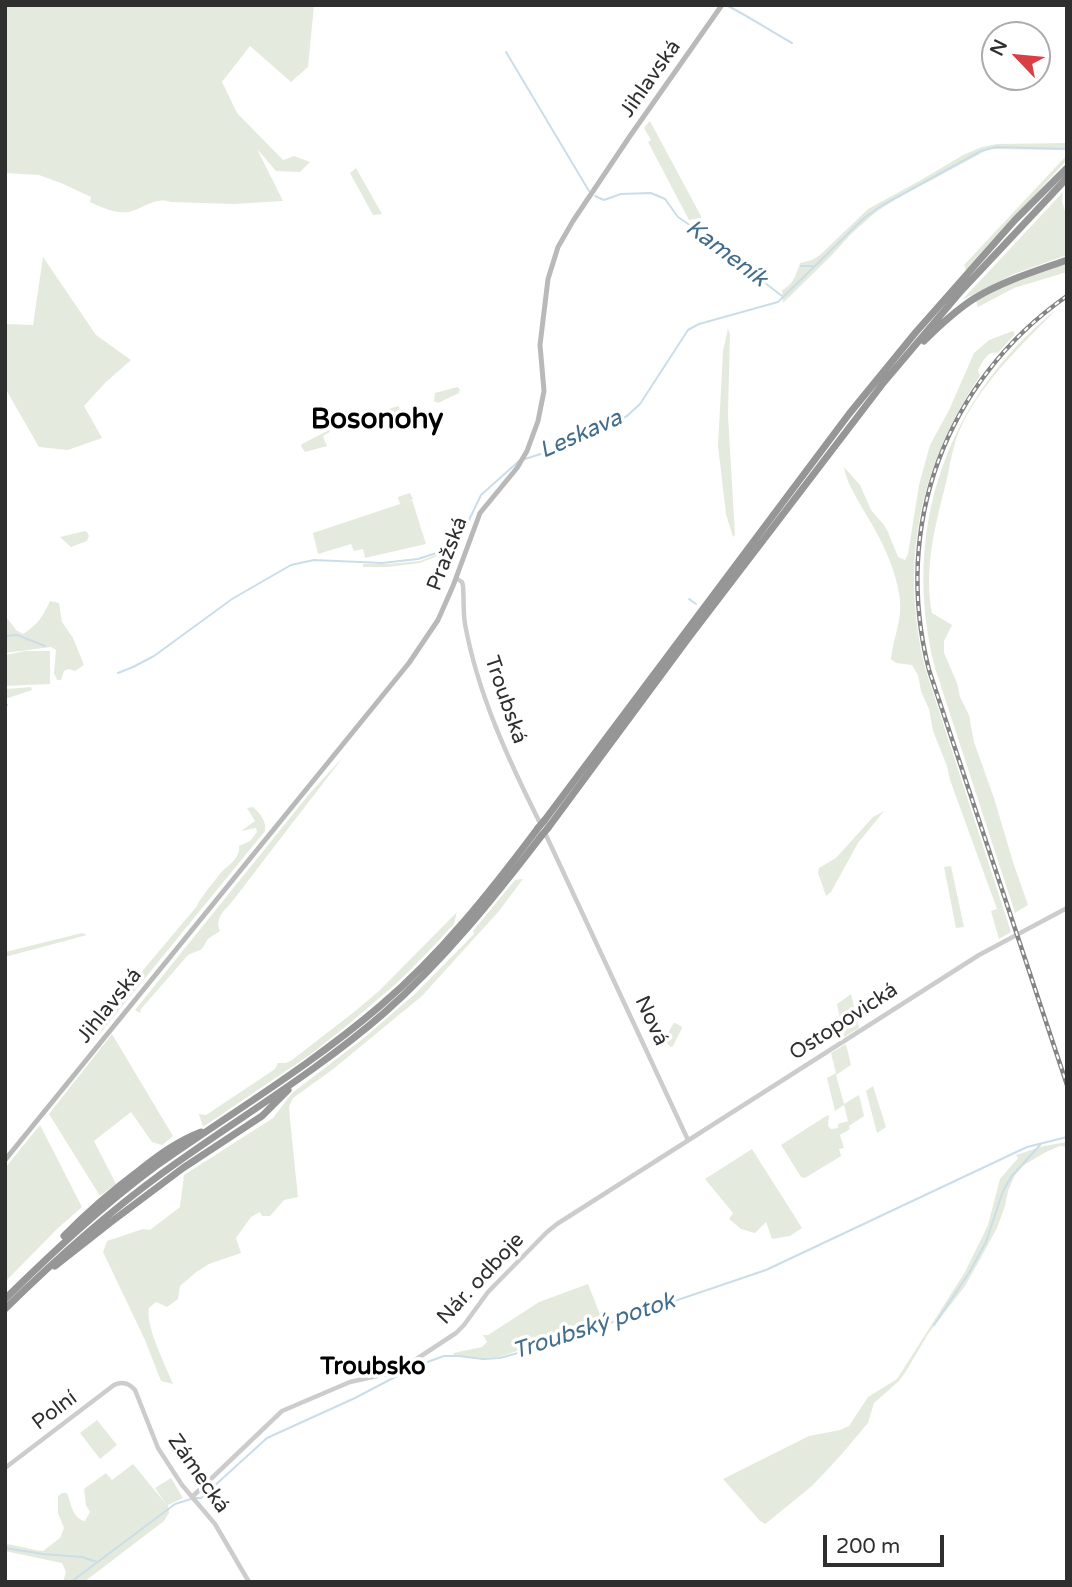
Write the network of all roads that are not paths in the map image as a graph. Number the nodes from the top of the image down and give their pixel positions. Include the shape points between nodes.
1 (722, 5) edge
2 (630, 136) joint
3 (1067, 160) edge
4 (1067, 168) edge
5 (1067, 177) edge
6 (1014, 220) junction
7 (1067, 260) edge
8 (884, 382) junction
9 (456, 578) junction
10 (543, 828) junction
11 (240, 871) joint
12 (1067, 908) edge
13 (583, 915) joint
14 (688, 1140) junction
15 (5, 1160) edge
16 (5, 1299) edge
17 (5, 1309) edge
18 (126, 1383) joint
19 (5, 1468) edge
20 (194, 1499) junction
21 (249, 1582) edge

1 - 2 main road, Jihlavská
2 - 9 main road, Pražská via 558,247 550,268 540,345 544,391 538,421 521,463 480,513
3 - 6 highway
4 - 6 highway
5 - 8 highway
6 - 10 highway via 849,414
7 - 8 highway via 975,298
8 - 10 highway
9 - 10 street, Troubská via 463,586 465,625 478,678 510,761
9 - 11 main road, Pražská via 438,620 409,663
10 - 13 street, Troubská
10 - 16 highway via 471,915 400,989 318,1055 123,1192
10 - 17 highway via 475,920 384,1013 316,1067 160,1174 87,1232
11 - 15 main road, Jihlavská
12 - 14 street, Ostopovická via 979,955
13 - 14 street, Nová
14 - 20 street, Nár. odboje via 552,1227 488,1292 456,1333 395,1372 350,1382 282,1410
18 - 19 street, Polní via 114,1385
18 - 20 street, Zámecká via 135,1390 158,1448
20 - 21 street, Zámecká via 215,1524

